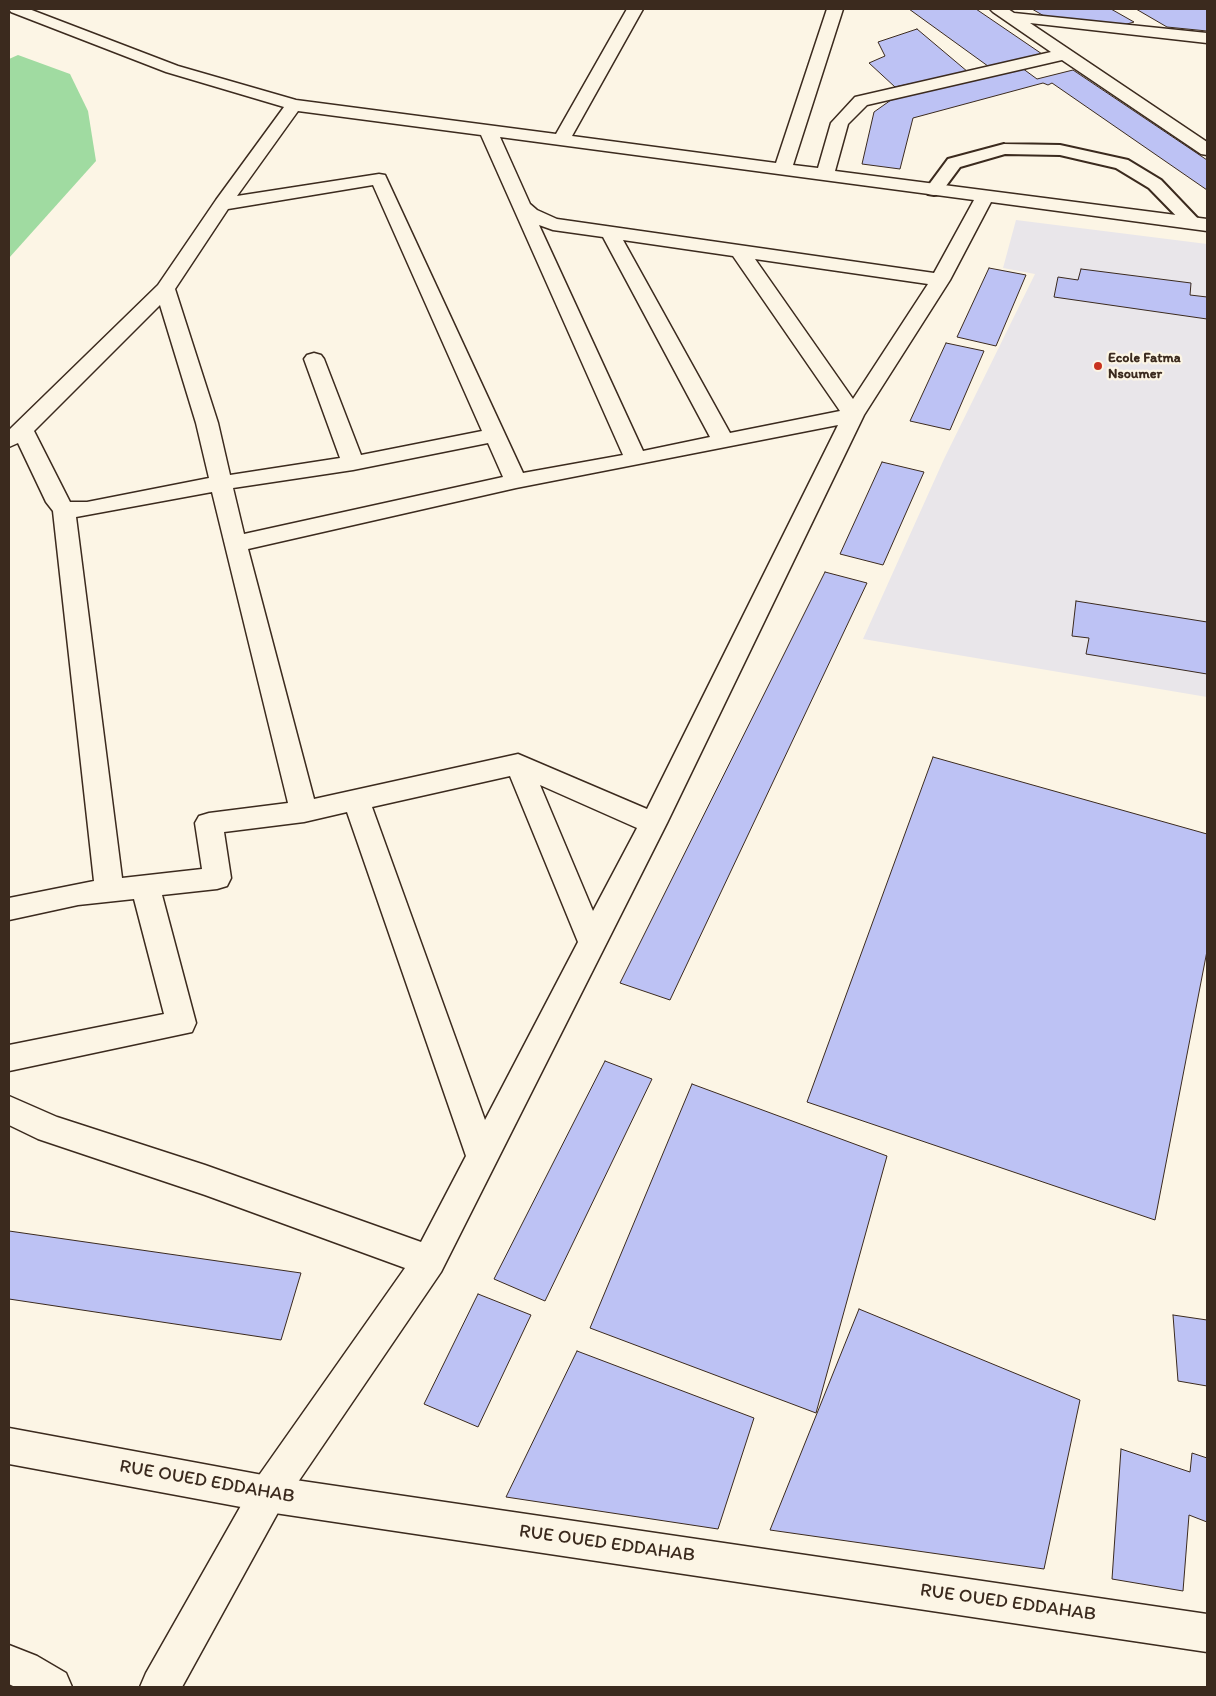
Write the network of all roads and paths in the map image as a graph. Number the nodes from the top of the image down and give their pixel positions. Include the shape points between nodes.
1 (16, 9) edge
2 (635, 9) edge
3 (835, 9) edge
4 (1004, 13) edge
5 (1129, 14) dead end
6 (1163, 34) junction
7 (1207, 38) edge
8 (1065, 54) junction
9 (294, 105) junction
10 (488, 130) junction
11 (561, 140) junction
12 (1207, 150) edge
13 (783, 168) junction
14 (825, 174) junction
15 (934, 190) junction
16 (985, 197) junction
17 (222, 204) junction
18 (522, 207) junction
19 (1200, 224) edge
20 (609, 231) junction
21 (738, 250) junction
22 (940, 280) junction
23 (165, 289) junction
24 (314, 359) dead end
25 (853, 415) junction
26 (16, 435) edge
27 (495, 435) junction
28 (723, 440) junction
29 (636, 460) junction
30 (353, 463) junction
31 (516, 482) junction
32 (221, 483) junction
33 (64, 510) junction
34 (235, 544) junction
35 (518, 764) junction
36 (356, 799) junction
37 (304, 812) junction
38 (653, 823) junction
39 (145, 886) junction
40 (109, 890) junction
41 (9, 909) edge
42 (592, 942) junction
43 (9, 1058) edge
44 (9, 1110) edge
45 (482, 1156) junction
46 (429, 1261) junction
47 (9, 1446) edge
48 (268, 1494) junction
49 (1207, 1633) edge
50 (9, 1664) edge
51 (52, 1687) edge
52 (160, 1687) edge

1 - 9 street via 172,69
2 - 11 street
3 - 13 street
4 - 6 street
4 - 8 street
5 - 6 street
6 - 7 street
8 - 12 street
8 - 14 street via 861,101 840,123
9 - 10 street
9 - 17 street
10 - 11 street
10 - 18 street
11 - 13 street
13 - 14 street
14 - 15 street
15 - 16 street
15 - 19 lane via 954,164 1004,149 1060,150 1122,164 1155,184
16 - 19 street
16 - 22 street
17 - 23 street
17 - 27 street via 380,179
18 - 20 street via 553,224
18 - 29 street
20 - 21 street
20 - 28 street
21 - 22 street
21 - 25 street
22 - 25 street
23 - 26 street
23 - 32 street via 207,423
24 - 30 street
25 - 28 street
25 - 38 street
26 - 33 street
27 - 30 street
27 - 31 street
28 - 29 street
29 - 31 street
30 - 32 street
31 - 34 street
32 - 33 street
32 - 34 street
33 - 40 street
34 - 37 street
35 - 36 street
35 - 38 street
35 - 42 street
36 - 37 street
36 - 45 street
37 - 39 street via 209,823 218,878
38 - 42 street
39 - 40 street
39 - 43 street via 181,1023
40 - 41 street
42 - 45 street
44 - 46 street via 48,1129 205,1180
45 - 46 street
46 - 48 street
47 - 48 street, RUE OUED EDDAHAB
48 - 49 street, RUE OUED EDDAHAB
48 - 52 street
50 - 51 street

